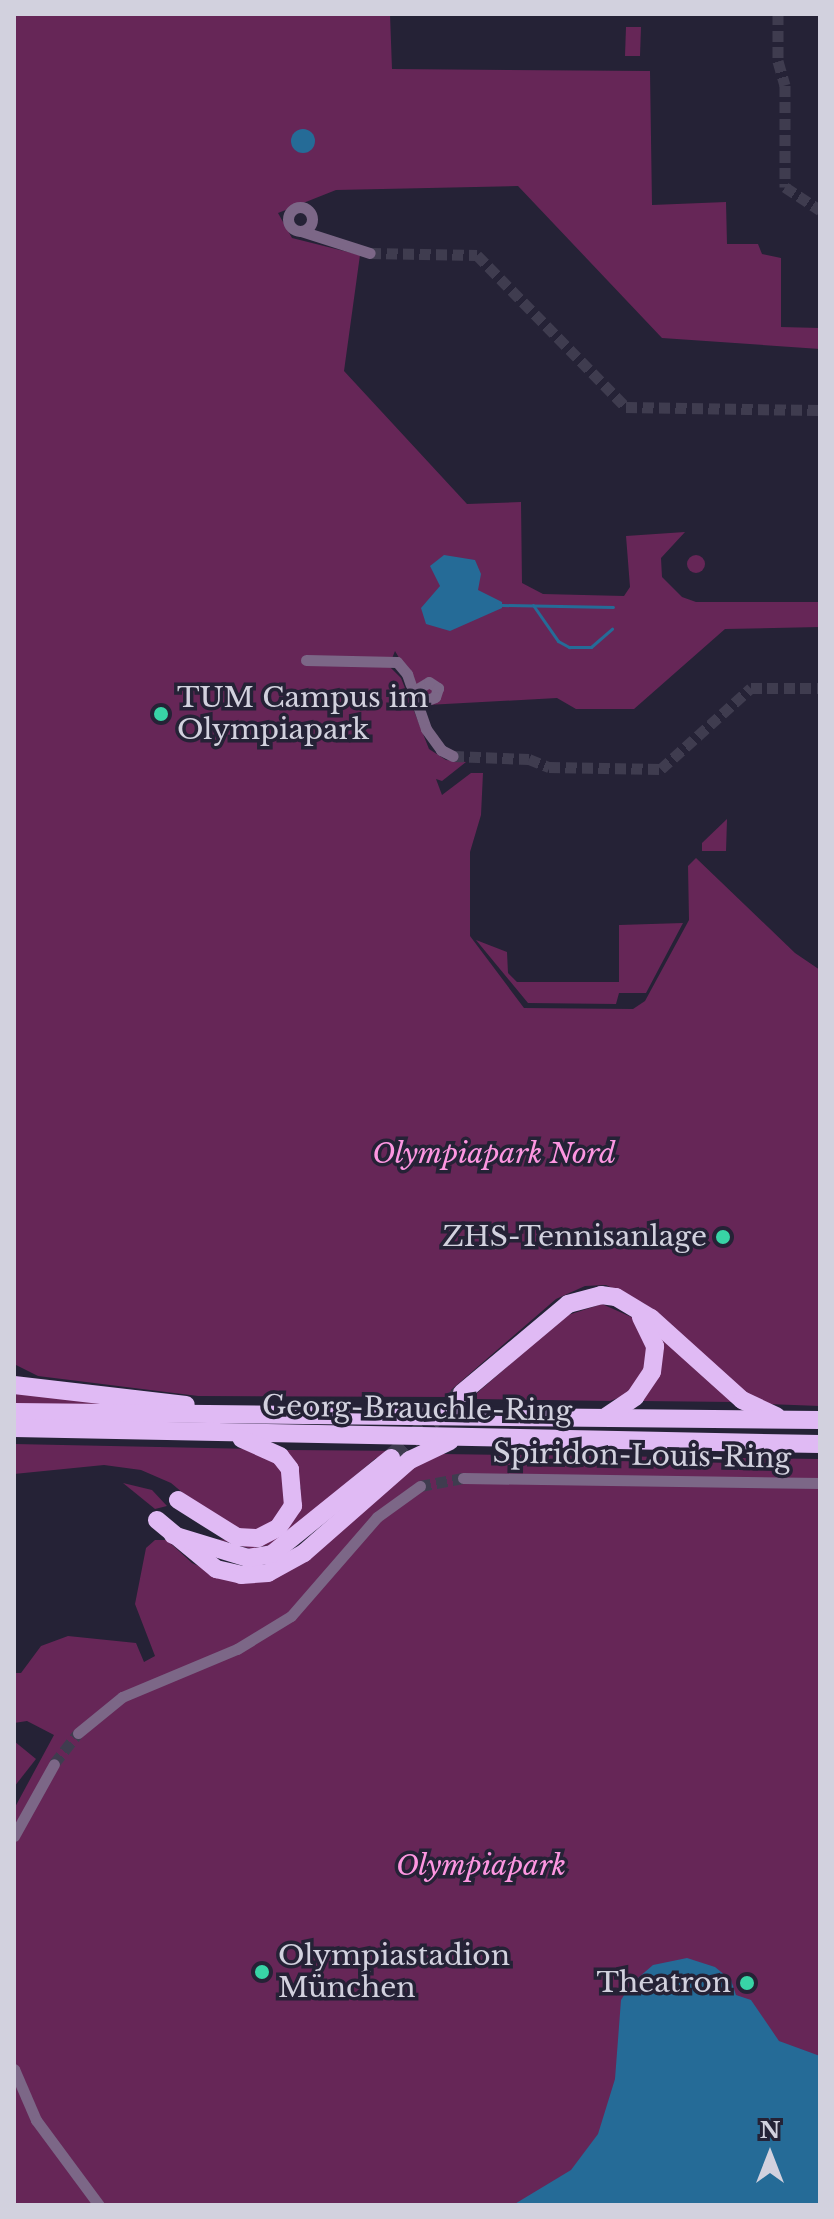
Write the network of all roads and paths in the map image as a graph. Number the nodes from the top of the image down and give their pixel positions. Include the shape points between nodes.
1 (301, 231) dead end
2 (370, 253) tunnel mouth
3 (306, 660) dead end
4 (414, 691) junction
5 (419, 703) junction
6 (453, 756) dead end
7 (638, 1311) junction
8 (14, 1385) edge
9 (462, 1393) tunnel mouth
10 (217, 1410) junction
11 (14, 1412) edge
12 (607, 1416) junction
13 (783, 1419) junction
14 (820, 1420) edge
15 (14, 1428) edge
16 (39, 1431) junction
17 (232, 1434) junction
18 (14, 1435) edge
19 (457, 1438) junction
20 (820, 1444) edge
21 (391, 1458) tunnel mouth
22 (463, 1478) tunnel mouth
23 (820, 1483) edge
24 (420, 1486) tunnel mouth
25 (157, 1520) dead end
26 (173, 1535) junction
27 (219, 1549) junction
28 (78, 1733) tunnel mouth
29 (54, 1764) tunnel mouth
30 (14, 1836) edge
31 (14, 2069) edge
32 (95, 2204) edge

1 - 2 street
3 - 4 street via 397,662
4 - 5 street
4 - 5 street via 429,682 438,688 435,697
5 - 6 street via 433,739
7 - 9 highway via 601,1295 568,1304
7 - 12 highway via 655,1346 652,1372 635,1397
7 - 13 highway via 742,1400
8 - 10 highway
10 - 11 highway, Georg-Brauchle-Ring
10 - 12 highway, Georg-Brauchle-Ring
12 - 13 highway, Georg-Brauchle-Ring
13 - 14 highway, Georg-Brauchle-Ring
15 - 16 highway, Georg-Brauchle-Ring
16 - 17 highway, Georg-Brauchle-Ring
16 - 18 highway
17 - 19 highway, Georg-Brauchle-Ring
17 - 27 highway via 280,1456 290,1469 295,1496 285,1520 258,1538 237,1537 178,1500
19 - 20 highway, Georg-Brauchle-Ring
19 - 26 highway via 410,1460 304,1553 278,1569 228,1573 205,1563
21 - 27 highway via 285,1547 248,1558
22 - 23 street, Spiridon-Louis-Ring
24 - 28 street via 377,1517 291,1616 237,1649 122,1697
25 - 26 highway
26 - 27 highway
29 - 30 street
31 - 32 street via 36,2120

